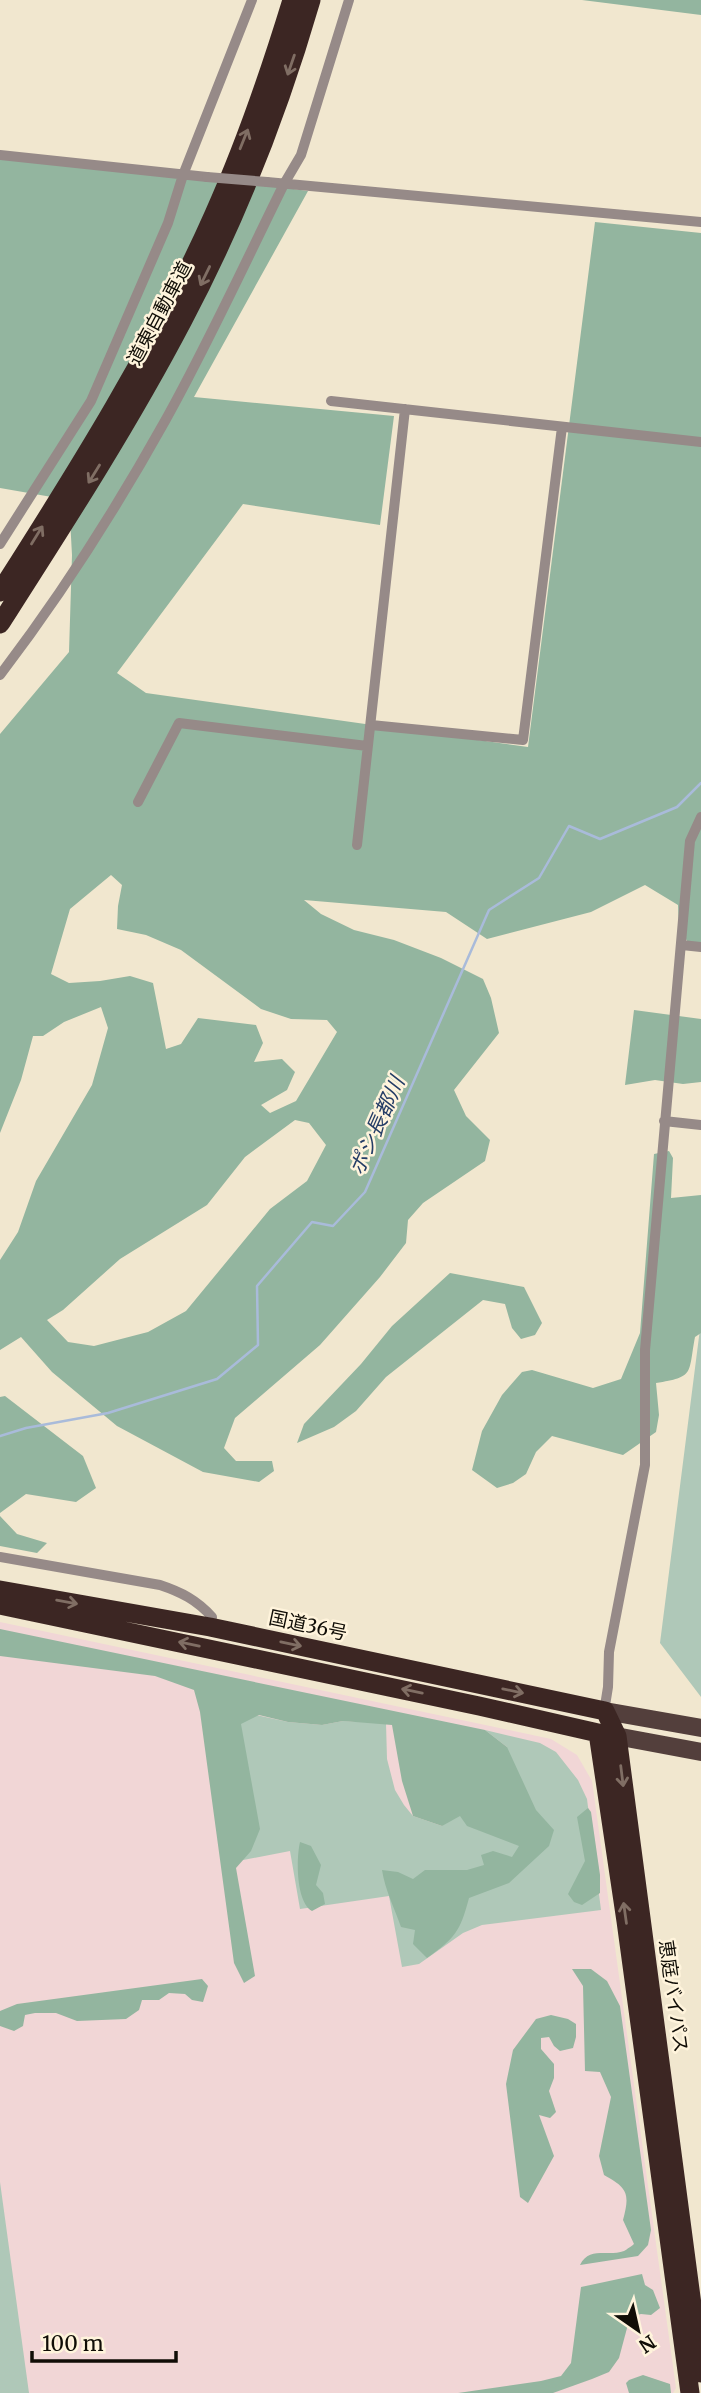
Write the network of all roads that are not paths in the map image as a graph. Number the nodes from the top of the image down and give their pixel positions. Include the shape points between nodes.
1 (253, 0) edge
2 (292, 0) edge
3 (311, 0) edge
4 (349, 0) edge
5 (0, 155) edge
6 (183, 175) junction
7 (284, 184) junction
8 (701, 222) edge
9 (331, 401) dead end
10 (405, 409) junction
11 (562, 427) junction
12 (701, 442) edge
13 (0, 544) edge
14 (0, 592) edge
15 (0, 624) edge
16 (0, 675) edge
17 (371, 725) junction
18 (367, 746) junction
19 (138, 802) dead end
20 (701, 817) edge
21 (357, 845) dead end
22 (682, 945) junction
23 (701, 947) edge
24 (664, 1121) junction
25 (701, 1125) edge
26 (0, 1558) edge
27 (0, 1590) edge
28 (0, 1605) edge
29 (210, 1627) junction
30 (605, 1711) junction
31 (701, 1728) edge
32 (598, 1732) junction
33 (617, 1736) junction
34 (701, 1752) edge
35 (697, 2364) edge
36 (690, 2393) edge

1 - 6 street
14 -> 2 highway, 道東自動車道 via 167,312 229,177
3 -> 15 highway, 道東自動車道 via 271,122 232,219 184,318 132,412
4 - 7 street via 302,155
5 - 6 street
6 - 7 street, bridge
6 - 13 street via 168,223 91,401
7 - 8 street
7 - 16 street via 167,419 124,494
9 - 10 street
10 - 11 street
10 - 17 street
11 - 12 street
11 - 17 street via 523,740
17 - 18 street
18 - 19 street via 179,723
18 - 21 street
20 - 22 street via 690,841
22 - 23 street
22 - 24 street
24 - 25 street
24 - 30 street via 645,1350 645,1465 609,1652
26 - 29 street via 160,1585 202,1605 212,1617
27 -> 29 highway, 国道36号
32 -> 28 highway
29 -> 30 highway, 国道36号
30 - 31 main road
30 - 32 street
30 - 33 highway, 恵庭バイパス
32 - 33 main road
35 -> 32 highway, 恵庭バイパス
33 - 34 main road
33 -> 35 highway, 恵庭バイパス
35 - 36 highway, 恵庭バイパス

